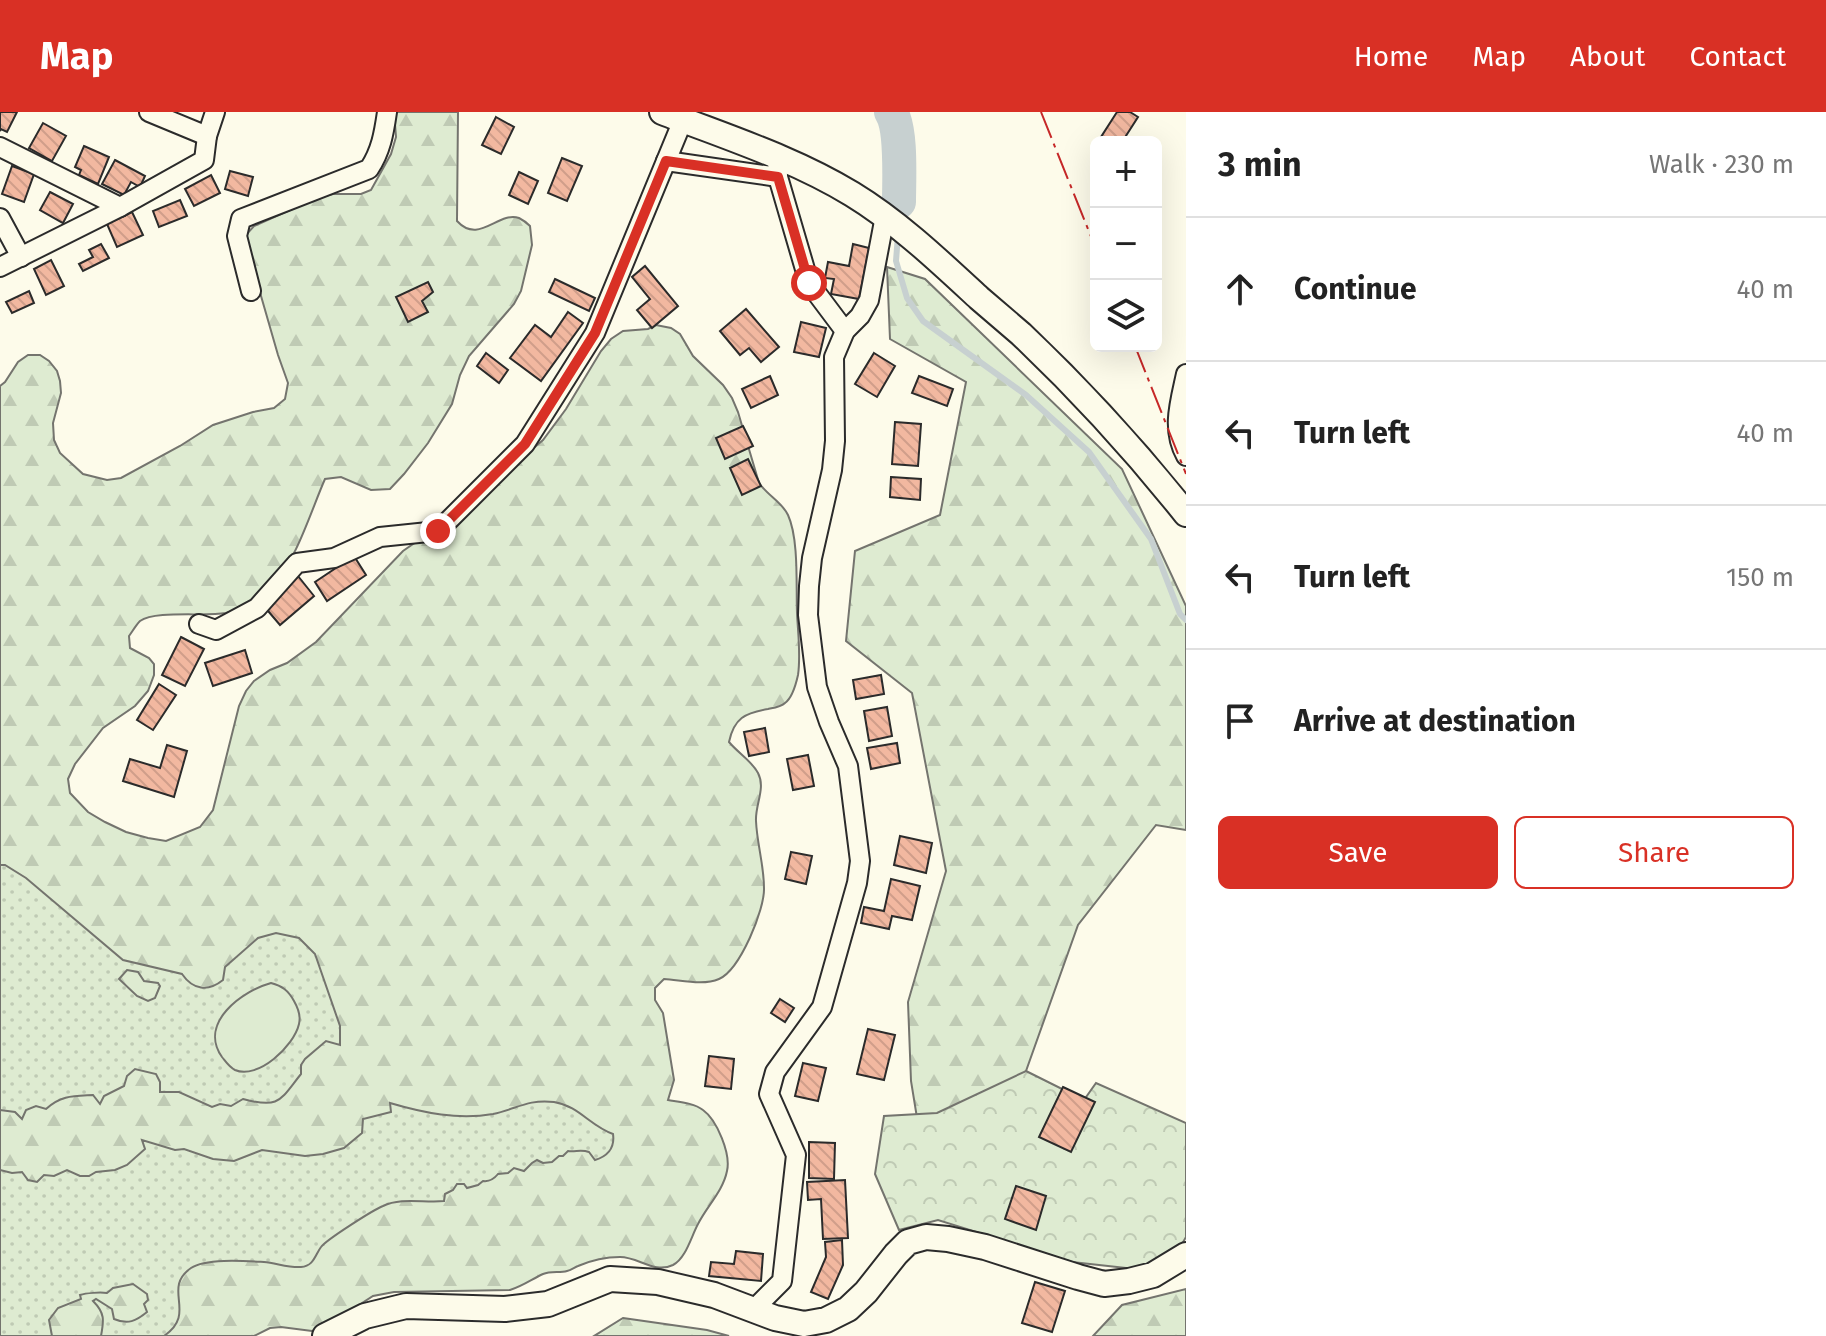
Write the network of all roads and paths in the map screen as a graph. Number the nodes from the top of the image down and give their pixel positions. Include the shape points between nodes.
1 (149, 112) edge
2 (215, 112) edge
3 (387, 112) edge
4 (672, 116) edge
5 (207, 136) junction
6 (0, 147) edge
7 (666, 161) junction
8 (777, 166) junction
9 (120, 207) junction
10 (885, 216) junction
11 (0, 218) edge
12 (21, 257) junction
13 (0, 267) edge
14 (251, 291) dead end
15 (845, 331) junction
16 (1186, 374) edge
17 (1186, 456) edge
18 (1186, 514) edge
19 (199, 624) dead end
20 (1186, 1255) edge
21 (753, 1310) junction
22 (325, 1336) edge

1 - 5 street
2 - 5 street
3 - 14 street via 383,141 369,169 241,219 237,236
4 - 7 street
4 - 8 street
5 - 9 street via 204,160
6 - 9 street
7 - 8 street
7 - 19 street via 595,333 525,444 438,531 380,537 334,558 297,563 257,608 216,630
8 - 10 street via 830,181
8 - 15 street via 809,283
9 - 12 street
10 - 15 street via 869,300
10 - 18 street via 1058,371
11 - 12 street
12 - 13 street
15 - 21 street via 834,357 835,441 812,558 808,615 817,687 848,766 860,861 822,1007 775,1072 769,1094 796,1155 782,1281
16 - 17 street via 1177,414 1179,444
20 - 21 street via 1153,1275 1104,1284 985,1247 926,1237 908,1242 866,1292 826,1320 804,1324
21 - 22 street via 658,1282 610,1279 548,1304 505,1309 406,1306 365,1316

